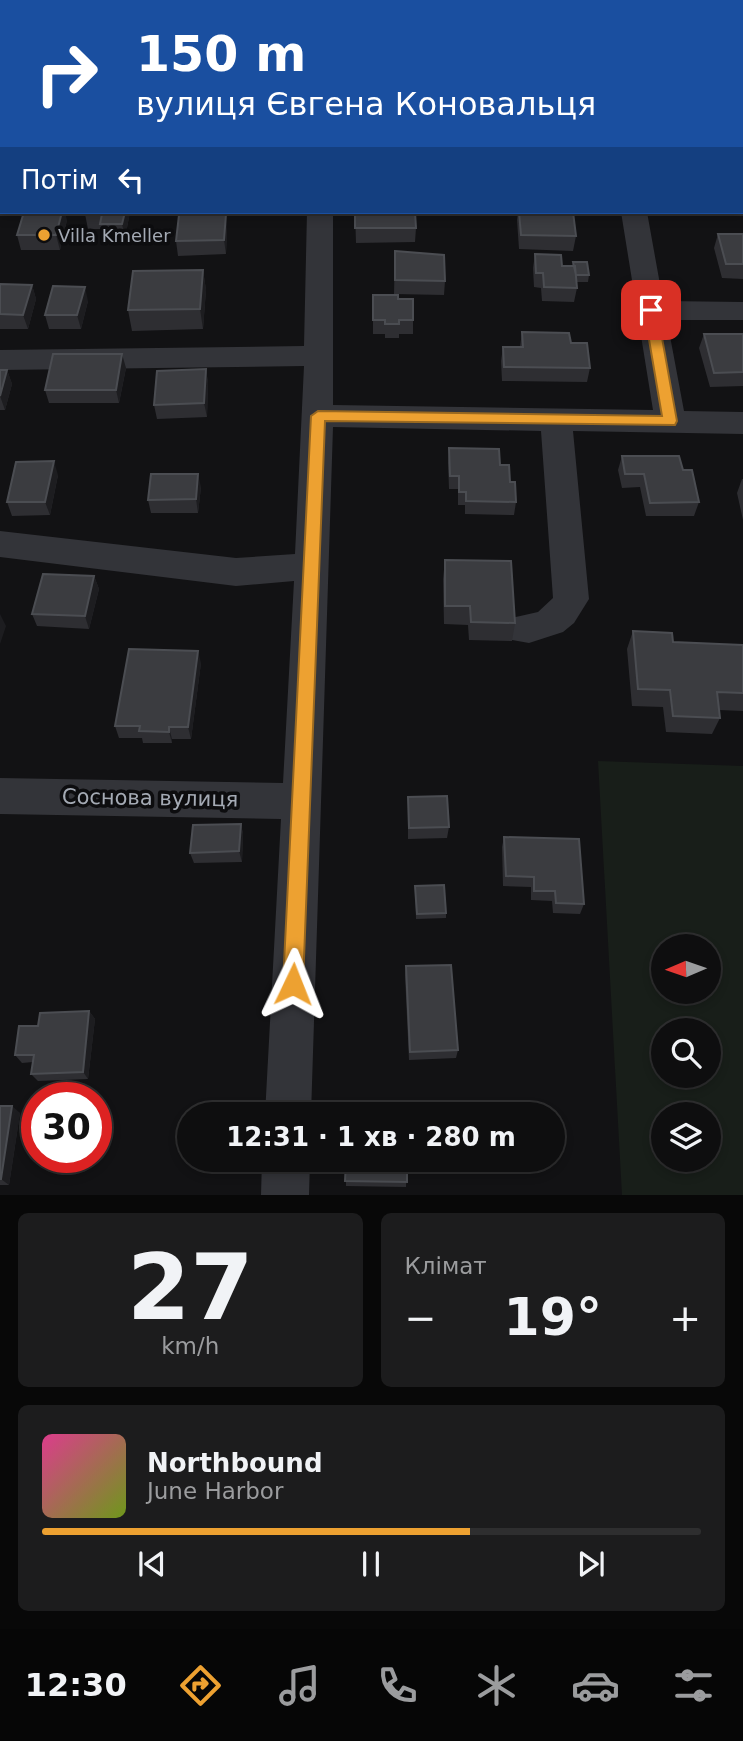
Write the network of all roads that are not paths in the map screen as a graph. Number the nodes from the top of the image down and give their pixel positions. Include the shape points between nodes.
1 (320, 214) edge
2 (634, 214) edge
3 (651, 310) junction
4 (743, 311) edge
5 (319, 356) junction
6 (0, 360) edge
7 (318, 416) junction
8 (556, 419) junction
9 (670, 421) junction
10 (743, 423) edge
11 (0, 544) edge
12 (312, 566) junction
13 (520, 629) dead end
14 (0, 796) edge
15 (301, 801) junction
16 (289, 1102) edge
17 (286, 1172) edge
18 (285, 1195) edge

1 - 5 street
2 - 3 street
3 - 4 street
3 - 9 street
5 - 6 street
5 - 7 street
7 - 8 street
7 - 12 street
8 - 9 street
8 - 13 street via 571,599 548,624
9 - 10 street
11 - 12 street via 236,572
12 - 15 street
14 - 15 street, Соснова вулиця
15 - 16 street
17 - 18 street

